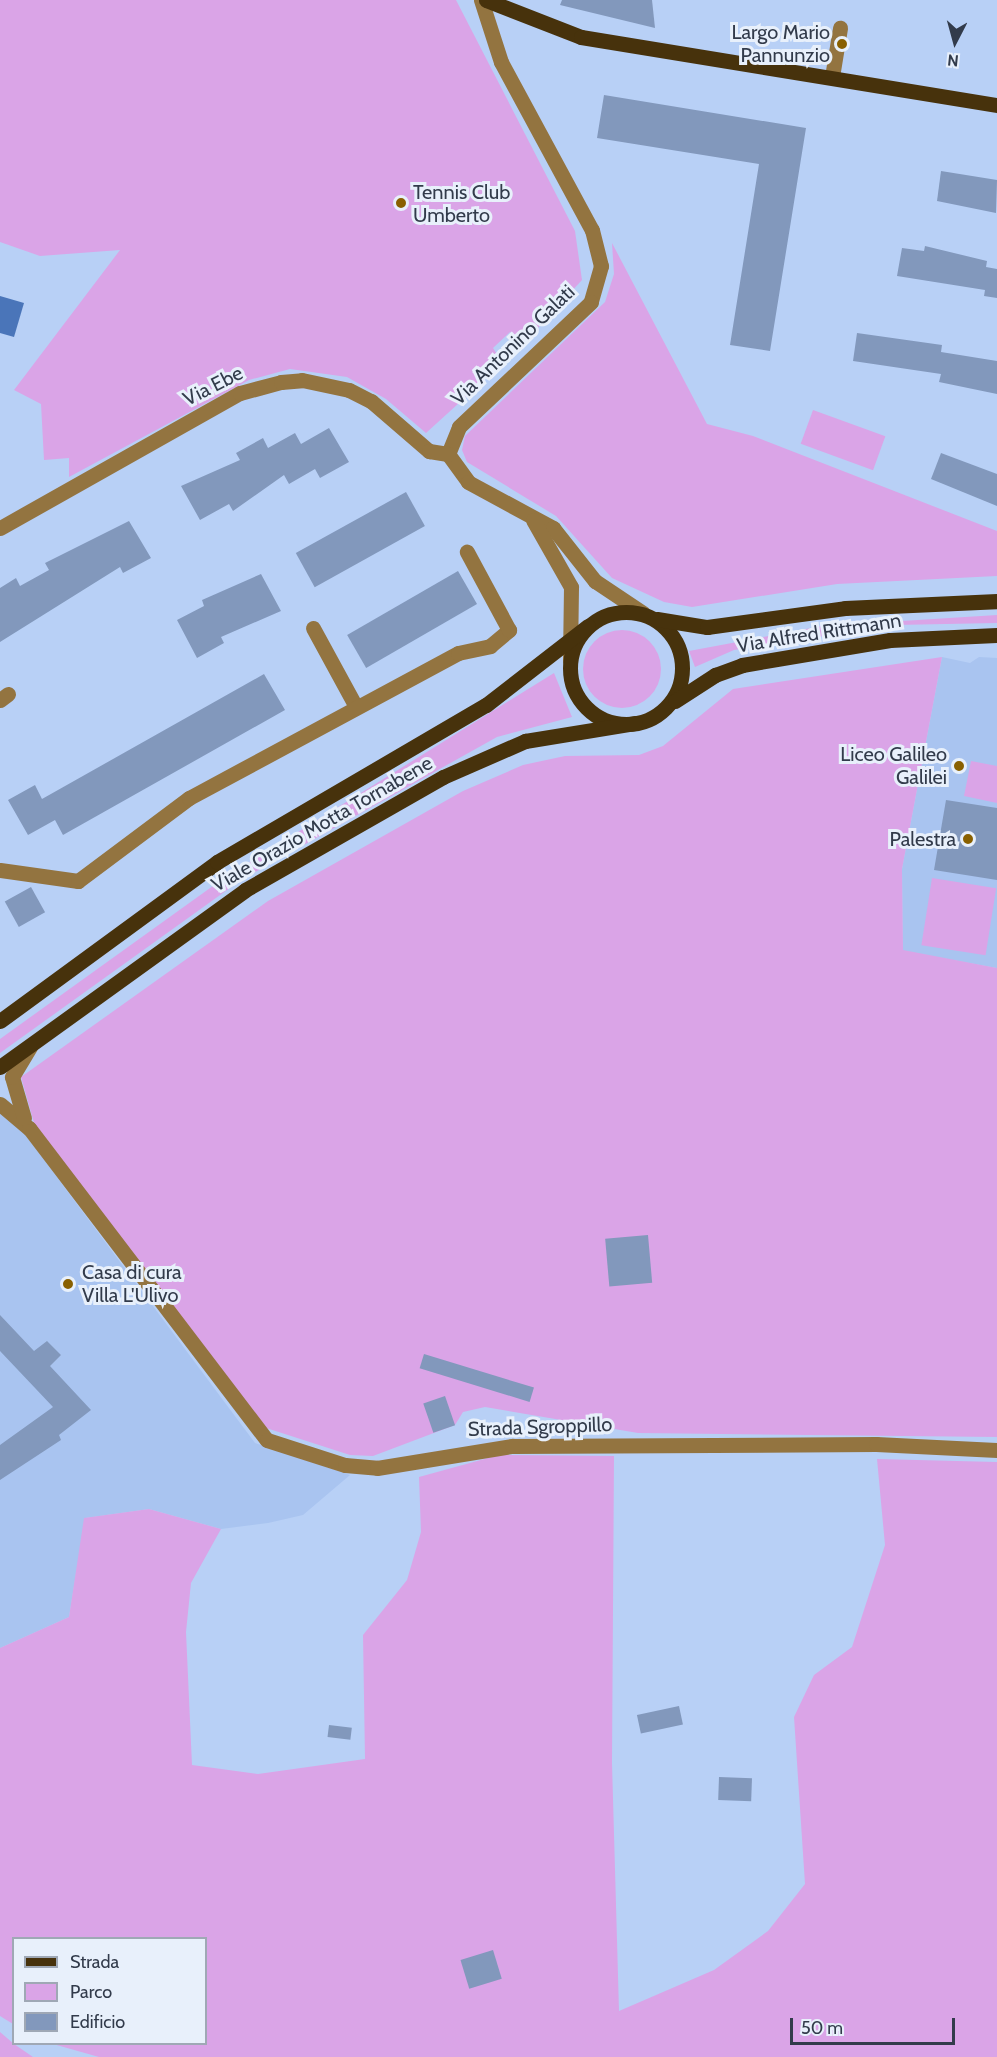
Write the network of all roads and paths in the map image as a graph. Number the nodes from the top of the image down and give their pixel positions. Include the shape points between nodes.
1 (481, 0) edge
2 (486, 0) edge
3 (840, 28) dead end
4 (832, 77) junction
5 (997, 105) edge
6 (448, 454) junction
7 (533, 520) junction
8 (0, 528) edge
9 (467, 552) dead end
10 (997, 601) edge
11 (649, 616) junction
12 (588, 626) junction
13 (313, 628) dead end
14 (997, 635) edge
15 (571, 637) junction
16 (570, 660) junction
17 (356, 707) junction
18 (661, 713) junction
19 (635, 723) junction
20 (0, 870) edge
21 (0, 1021) edge
22 (33, 1043) junction
23 (0, 1067) edge
24 (0, 1104) edge
25 (29, 1128) junction
26 (997, 1449) edge

1 - 6 street, Via Antonino Galati via 501,62 592,230 601,266 591,302 459,427
2 - 4 main road via 581,37
3 - 4 street
4 - 5 main road
6 - 7 street via 468,482
6 - 8 street, Via Ebe via 429,451 371,401 349,390 302,380 281,382 240,393
7 - 11 street via 553,528 595,581
7 - 15 street via 571,587
9 - 17 street via 508,630 490,646 458,653
10 - 11 main road, Via Alfred Rittmann via 845,608 707,627
11 - 12 main road via 615,612
11 - 18 main road via 668,628 682,656 680,687
12 - 15 main road, Viale Orazio Motta Tornabene
12 - 16 main road
13 - 17 street
14 - 18 main road, Via Alfred Rittmann via 890,640 742,665 697,685
15 - 16 street
15 - 21 main road, Viale Orazio Motta Tornabene via 486,705 217,862
16 - 19 main road via 574,690 592,713
17 - 20 street via 189,798 78,881
18 - 19 main road
19 - 22 main road, Viale Orazio Motta Tornabene via 525,741 443,777 245,890
22 - 23 main road, Viale Orazio Motta Tornabene
22 - 25 street via 12,1077
24 - 25 street
25 - 26 street, Strada Sgroppillo via 267,1440 345,1465 377,1468 512,1446 876,1444

